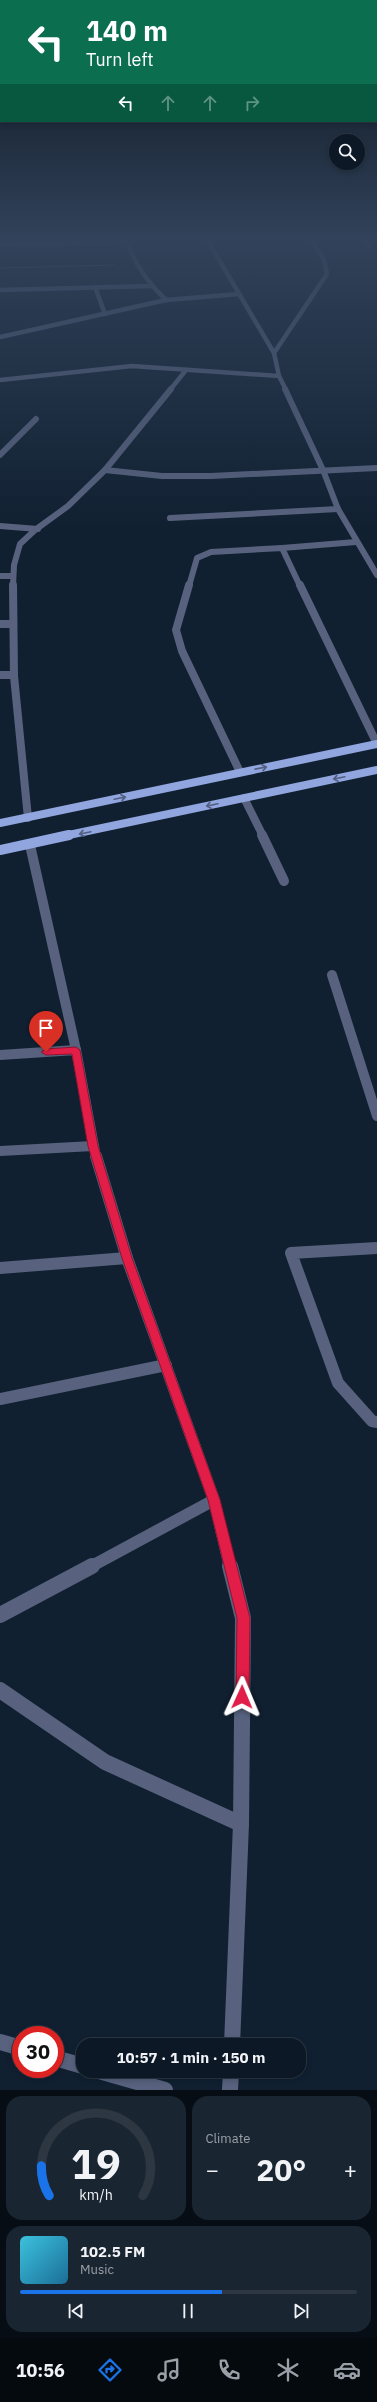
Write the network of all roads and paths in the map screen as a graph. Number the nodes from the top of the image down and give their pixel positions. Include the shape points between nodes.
1 (16, 334) edge
2 (262, 334) edge
3 (287, 334) edge
4 (0, 337) edge
5 (274, 353) junction
6 (186, 370) junction
7 (279, 376) junction
8 (0, 380) edge
9 (36, 419) dead end
10 (0, 455) edge
11 (377, 468) edge
12 (105, 470) junction
13 (323, 470) junction
14 (338, 509) junction
15 (170, 518) dead end
16 (0, 526) edge
17 (38, 529) junction
18 (356, 542) junction
19 (282, 548) junction
20 (377, 575) edge
21 (0, 576) edge
22 (10, 576) junction
23 (0, 624) edge
24 (10, 624) junction
25 (0, 675) edge
26 (12, 675) junction
27 (377, 744) edge
28 (377, 770) edge
29 (240, 772) junction
30 (244, 798) junction
31 (28, 818) junction
32 (0, 824) edge
33 (30, 845) junction
34 (0, 850) edge
35 (284, 881) dead end
36 (332, 974) dead end
37 (76, 1050) junction
38 (0, 1055) edge
39 (377, 1116) edge
40 (93, 1146) junction
41 (0, 1151) edge
42 (377, 1248) edge
43 (127, 1258) junction
44 (0, 1268) edge
45 (166, 1365) junction
46 (0, 1399) edge
47 (377, 1422) edge
48 (214, 1500) junction
49 (0, 1615) edge
50 (0, 1690) edge
51 (241, 1824) junction
52 (232, 2038) edge
53 (0, 2042) edge
54 (12, 2045) edge
55 (64, 2061) edge
56 (76, 2064) edge
57 (123, 2078) edge
58 (231, 2078) edge
59 (165, 2090) edge
60 (230, 2090) edge

1 - 4 street
2 - 5 street
3 - 5 street
5 - 7 street
6 - 7 street
6 - 8 street via 132,366
6 - 12 street
7 - 13 street
9 - 10 street
11 - 13 street
12 - 13 street via 162,476 211,476
12 - 17 street via 69,505
13 - 14 street
14 - 15 street
14 - 18 street
16 - 17 street
17 - 22 street via 21,543 12,561
18 - 19 street
18 - 20 street
19 - 27 street
19 - 29 street via 211,552 197,558 176,630 182,651
21 - 22 street
22 - 24 street
23 - 24 street
24 - 26 street
25 - 26 street
26 - 31 street
29 -> 27 main road
28 -> 30 main road
31 -> 29 main road
30 -> 33 main road
30 - 35 street
31 - 32 main road
33 - 34 main road
33 - 37 street
36 - 39 street
37 - 38 street
37 - 40 street
40 - 41 street
40 - 43 street
42 - 47 street via 291,1253 338,1383 372,1421
43 - 44 street
43 - 45 street
45 - 46 street
45 - 48 street
48 - 49 street
48 - 51 street via 244,1618
50 - 51 street via 105,1762
51 - 52 street
53 - 54 street
55 - 56 street
57 - 59 street
58 - 60 street

